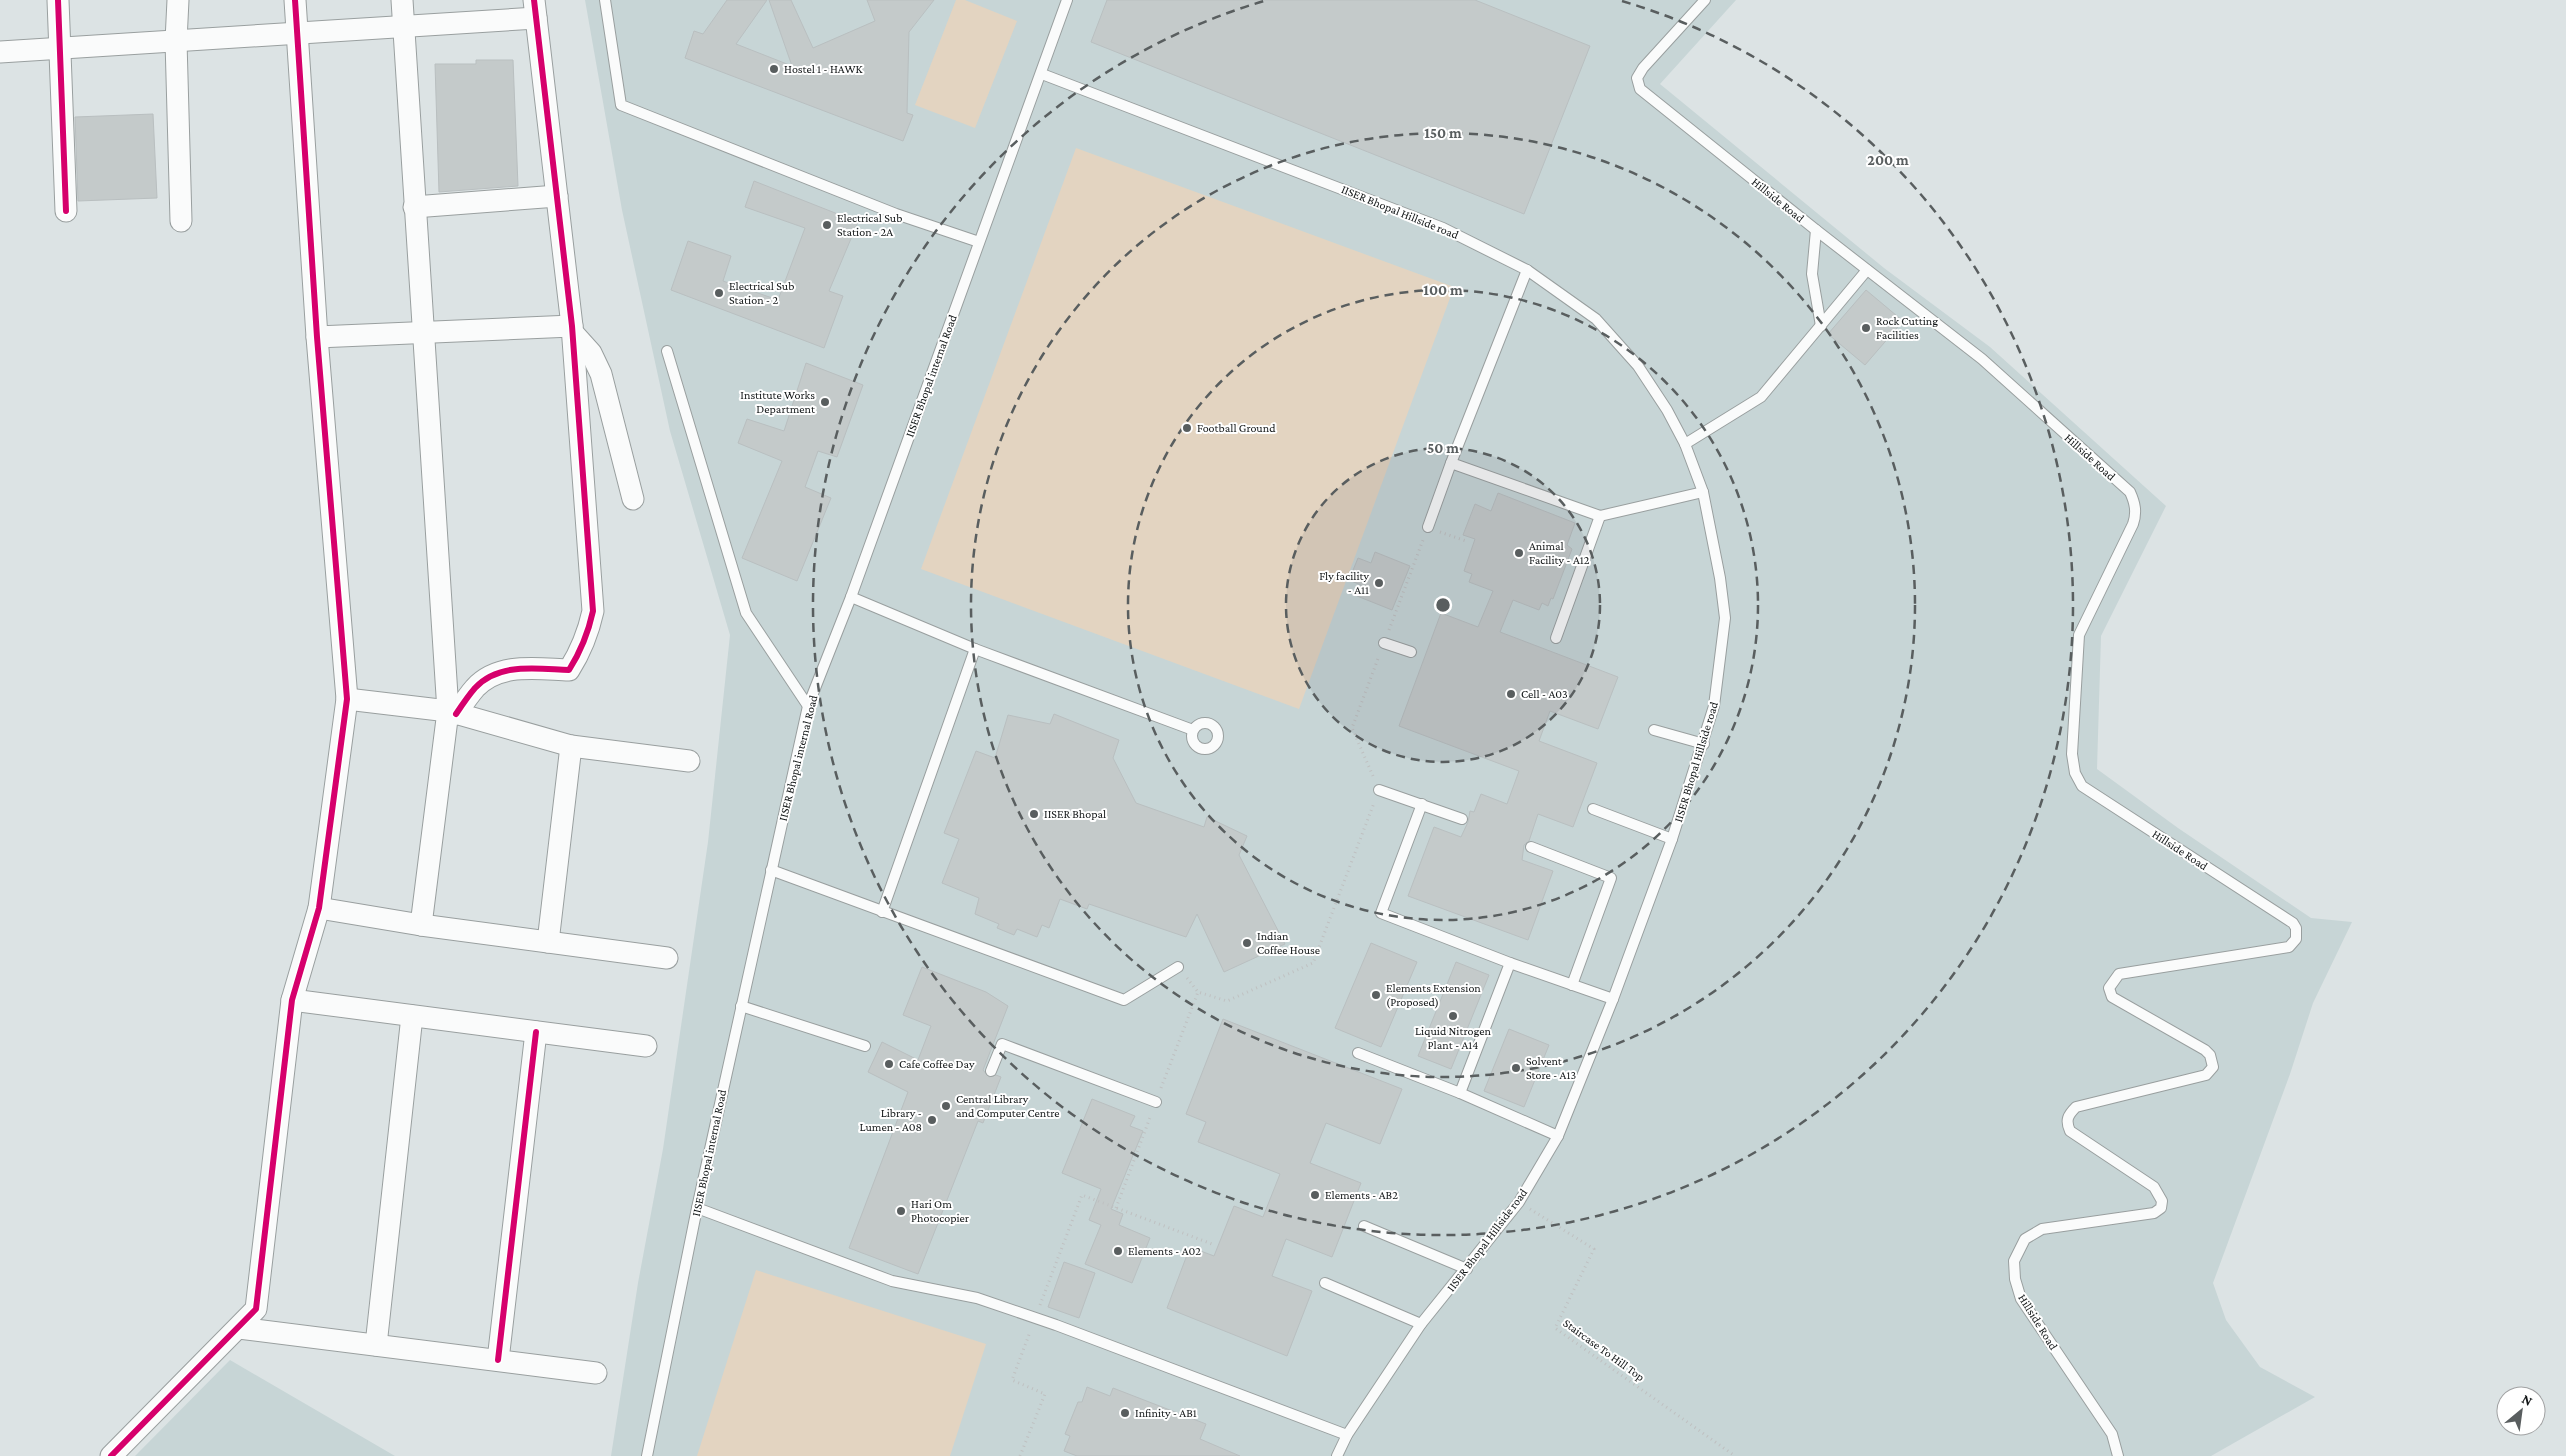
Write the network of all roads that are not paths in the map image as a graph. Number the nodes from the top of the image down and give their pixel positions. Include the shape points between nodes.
1 (58, 0) edge
2 (178, 0) edge
3 (294, 0) edge
4 (402, 0) edge
5 (605, 0) edge
6 (1067, 0) edge
7 (1705, 0) edge
8 (535, 9) edge
9 (403, 27) junction
10 (295, 33) junction
11 (176, 41) junction
12 (60, 48) junction
13 (0, 52) edge
14 (1042, 74) junction
15 (556, 196) junction
16 (414, 207) junction
17 (66, 211) dead end
18 (181, 220) dead end
19 (1816, 230) junction
20 (979, 242) junction
21 (1527, 270) junction
22 (1867, 270) junction
23 (1820, 326) junction
24 (572, 330) junction
25 (422, 332) junction
26 (317, 337) junction
27 (667, 351) dead end
28 (1685, 444) junction
29 (1451, 463) junction
30 (1703, 492) junction
31 (633, 499) dead end
32 (1600, 516) junction
33 (1428, 528) road end
34 (852, 597) junction
35 (1556, 638) dead end
36 (1384, 643) road end
37 (975, 649) junction
38 (1411, 652) dead end
39 (347, 699) junction
40 (808, 706) junction
41 (452, 713) junction
42 (1193, 730) dead end
43 (1654, 730) dead end
44 (1704, 744) junction
45 (571, 746) junction
46 (689, 760) dead end
47 (1379, 790) road end
48 (1422, 804) junction
49 (1593, 808) dead end
50 (1462, 819) dead end
51 (1672, 839) junction
52 (1531, 847) dead end
53 (771, 870) junction
54 (319, 908) junction
55 (882, 912) junction
56 (421, 925) junction
57 (548, 942) junction
58 (667, 958) dead end
59 (1510, 963) junction
60 (1178, 967) dead end
61 (1572, 985) junction
62 (1613, 999) junction
63 (292, 1000) junction
64 (741, 1006) junction
65 (412, 1016) junction
66 (536, 1032) junction
67 (646, 1046) dead end
68 (865, 1046) dead end
69 (1358, 1053) dead end
70 (990, 1071) dead end
71 (1460, 1093) junction
72 (1156, 1102) dead end
73 (1558, 1136) junction
74 (697, 1208) junction
75 (1364, 1226) dead end
76 (1467, 1269) junction
77 (1325, 1283) dead end
78 (1421, 1324) junction
79 (239, 1328) junction
80 (376, 1345) junction
81 (498, 1360) junction
82 (596, 1373) dead end
83 (1347, 1435) junction
84 (111, 1456) edge
85 (648, 1456) edge
86 (1337, 1456) edge
87 (2118, 1456) edge

1 - 12 street
2 - 11 street
3 - 10 street
4 - 9 street
5 - 20 lane via 621,105 896,214
6 - 14 lane, IISER Bhopal internal Road
7 - 19 lane, Hillside Road via 1643,68 1638,78 1640,89
8 - 9 street
8 - 15 street
9 - 10 street
9 - 16 street
10 - 11 street
10 - 26 street
11 - 12 street
11 - 18 street
12 - 13 street
12 - 17 street
14 - 20 lane, IISER Bhopal internal Road
14 - 21 lane, IISER Bhopal Hillside road via 1444,228
15 - 16 street
15 - 24 street
16 - 25 street
19 - 22 lane, Hillside Road
19 - 23 lane via 1812,274
20 - 34 lane, IISER Bhopal internal Road
21 - 28 lane, IISER Bhopal Hillside road via 1596,319 1638,366
21 - 29 lane
22 - 23 lane
22 - 87 lane, Hillside Road via 1982,359 2130,492 2134,500 2136,514 2133,524 2079,635 2072,754 2077,779 2082,786 2293,923 2297,933 2289,947 2119,974 2114,979 2109,988 2112,997 2205,1050 2213,1067 2206,1075 2076,1107 2069,1114 2067,1124 2070,1131 2154,1186 2162,1201 2161,1208 2154,1213 2042,1229 2025,1239 2014,1261 2021,1299 2112,1434
23 - 28 lane via 1761,397
24 - 25 street
24 - 31 street via 591,353 601,374
24 - 41 street via 593,611 589,632 569,670 515,668 500,672 475,687
25 - 26 street
25 - 41 street
26 - 39 street
27 - 40 lane via 746,613
28 - 30 lane, IISER Bhopal Hillside road
29 - 32 lane
29 - 33 lane
30 - 32 lane
30 - 44 lane, IISER Bhopal Hillside road via 1725,618 1714,706
32 - 35 lane
34 - 37 lane
34 - 40 lane, IISER Bhopal internal Road
36 - 38 lane
37 - 42 lane
37 - 55 lane
39 - 41 street
39 - 54 street
40 - 53 lane, IISER Bhopal internal Road
41 - 45 street
41 - 56 street
43 - 44 lane
44 - 51 lane, IISER Bhopal Hillside road
45 - 46 street
45 - 57 street
47 - 48 lane
48 - 50 lane
48 - 59 lane via 1381,912
49 - 51 lane
51 - 62 lane, IISER Bhopal Hillside road
52 - 61 lane via 1611,878
53 - 55 lane
53 - 64 lane, IISER Bhopal internal Road
54 - 56 street
54 - 63 street
55 - 60 lane via 1124,1000
56 - 57 street
57 - 58 street
59 - 61 lane
59 - 71 lane
61 - 62 lane
62 - 73 lane, IISER Bhopal Hillside road
63 - 65 street
63 - 79 street via 256,1309
64 - 68 lane
64 - 74 lane, IISER Bhopal internal Road
65 - 66 street
65 - 80 street
66 - 67 street
66 - 81 street
69 - 71 lane
70 - 72 lane via 1002,1044
71 - 73 lane
73 - 76 lane, IISER Bhopal Hillside road via 1519,1202
74 - 83 lane via 892,1281 977,1298 1035,1318
74 - 85 lane, IISER Bhopal internal Road
75 - 76 lane
76 - 78 lane, IISER Bhopal Hillside road
77 - 78 lane
78 - 83 lane, IISER Bhopal Hillside road
79 - 80 street
79 - 84 street
80 - 81 street
81 - 82 street
83 - 86 lane, IISER Bhopal Hillside road

